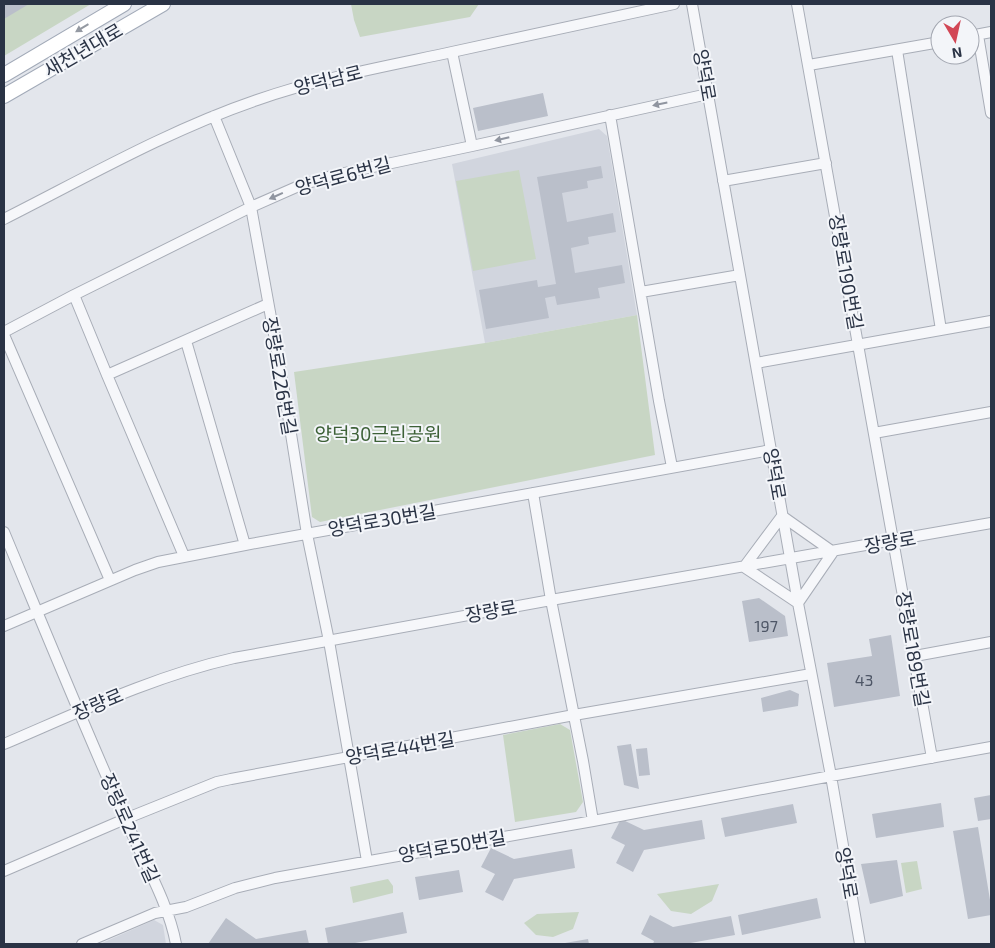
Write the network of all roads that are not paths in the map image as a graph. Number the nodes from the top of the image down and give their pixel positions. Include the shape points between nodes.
1 (124, 4) edge
2 (163, 4) edge
3 (674, 4) edge
4 (692, 4) edge
5 (798, 4) edge
6 (930, 44) edge
7 (896, 50) junction
8 (452, 52) junction
9 (980, 64) edge
10 (809, 66) junction
11 (4, 75) edge
12 (708, 94) junction
13 (4, 96) edge
14 (991, 114) edge
15 (610, 115) junction
16 (214, 116) junction
17 (472, 146) junction
18 (826, 163) junction
19 (723, 180) junction
20 (251, 207) junction
21 (4, 219) edge
22 (740, 275) junction
23 (641, 292) junction
24 (74, 295) junction
25 (268, 304) junction
26 (991, 321) edge
27 (941, 330) junction
28 (4, 334) edge
29 (186, 341) junction
30 (859, 345) junction
31 (756, 363) junction
32 (107, 375) junction
33 (991, 412) edge
34 (874, 433) junction
35 (771, 450) junction
36 (672, 467) junction
37 (533, 493) junction
38 (782, 516) junction
39 (991, 523) edge
40 (4, 532) edge
41 (307, 534) junction
42 (894, 541) junction
43 (245, 545) junction
44 (833, 552) junction
45 (184, 556) junction
46 (790, 559) junction
47 (744, 567) junction
48 (110, 580) junction
49 (551, 600) junction
50 (798, 603) junction
51 (37, 612) junction
52 (4, 626) edge
53 (329, 641) junction
54 (991, 642) edge
55 (915, 656) junction
56 (811, 674) junction
57 (80, 712) junction
58 (574, 716) junction
59 (4, 744) edge
60 (991, 747) edge
61 (350, 757) junction
62 (932, 758) junction
63 (831, 776) junction
64 (125, 819) junction
65 (593, 821) junction
66 (367, 861) junction
67 (4, 871) edge
68 (167, 910) junction
69 (82, 944) edge
70 (176, 944) edge
71 (860, 944) edge

1 -> 11 main road, 새천년대로
2 - 13 main road, 새천년대로
3 - 8 street, 양덕남로
4 - 12 street, 양덕로
5 - 10 street, 장량로190번길
6 - 7 street
7 - 10 street
7 - 27 street
8 - 16 street, 양덕남로 via 316,82
8 - 17 street
9 - 14 street
10 - 18 street, 장량로190번길
12 -> 15 street, 양덕로6번길
12 - 19 street, 양덕로
15 -> 17 street, 양덕로6번길
15 - 23 street
16 - 20 street, 장량로226번길
16 - 21 street, 양덕남로 via 141,149
17 -> 20 street, 양덕로6번길 via 316,180
18 - 19 street
18 - 30 street, 장량로190번길
19 - 22 street, 양덕로
20 - 24 street, 양덕로6번길
20 - 25 street, 장량로226번길
22 - 23 street
22 - 31 street, 양덕로
23 - 36 street
24 - 28 street, 양덕로6번길
24 - 32 street
25 - 29 street
25 - 41 street, 장량로226번길
26 - 27 street
27 - 30 street
28 - 48 street
29 - 32 street
29 - 43 street
30 - 31 street
30 - 34 street, 장량로190번길
31 - 35 street, 양덕로
32 - 45 street
33 - 34 street
34 - 42 street, 장량로190번길
35 - 36 street, 양덕로30번길
35 - 38 street, 양덕로
36 - 37 street, 양덕로30번길
37 - 41 street, 양덕로30번길
37 - 49 street
38 - 44 street
38 - 46 street, 양덕로
38 - 47 street
39 - 42 street, 장량로
40 - 51 street, 장량로241번길
41 - 43 street, 양덕로30번길
41 - 53 street, 장량로226번길
42 - 44 street, 장량로
42 - 55 street, 장량로189번길
43 - 45 street, 양덕로30번길
44 - 46 street, 장량로
44 - 50 street
45 - 48 street, 양덕로30번길
46 - 47 street, 장량로
46 - 50 street, 양덕로
47 - 49 street, 장량로
47 - 50 street
48 - 51 street, 양덕로30번길
49 - 53 street, 장량로
49 - 58 street
50 - 56 street, 양덕로
51 - 52 street, 양덕로30번길
51 - 57 street, 장량로241번길
53 - 57 street, 장량로 via 208,664 144,685
53 - 61 street, 장량로226번길
54 - 55 street
55 - 62 street, 장량로189번길
56 - 58 street, 양덕로44번길
56 - 63 street, 양덕로
57 - 59 street, 장량로
57 - 64 street, 장량로241번길
58 - 61 street, 양덕로44번길
58 - 65 street
60 - 62 street, 양덕로50번길
61 - 64 street, 양덕로44번길 via 217,782
61 - 66 street, 장량로226번길
62 - 63 street, 양덕로50번길
63 - 65 street, 양덕로50번길
63 - 71 street, 양덕로
64 - 67 street, 양덕로44번길
64 - 68 street, 장량로241번길
65 - 66 street, 양덕로50번길
66 - 68 street, 양덕로50번길 via 274,878 235,888 186,907
68 - 69 street, 양덕로50번길
68 - 70 street, 장량로241번길

